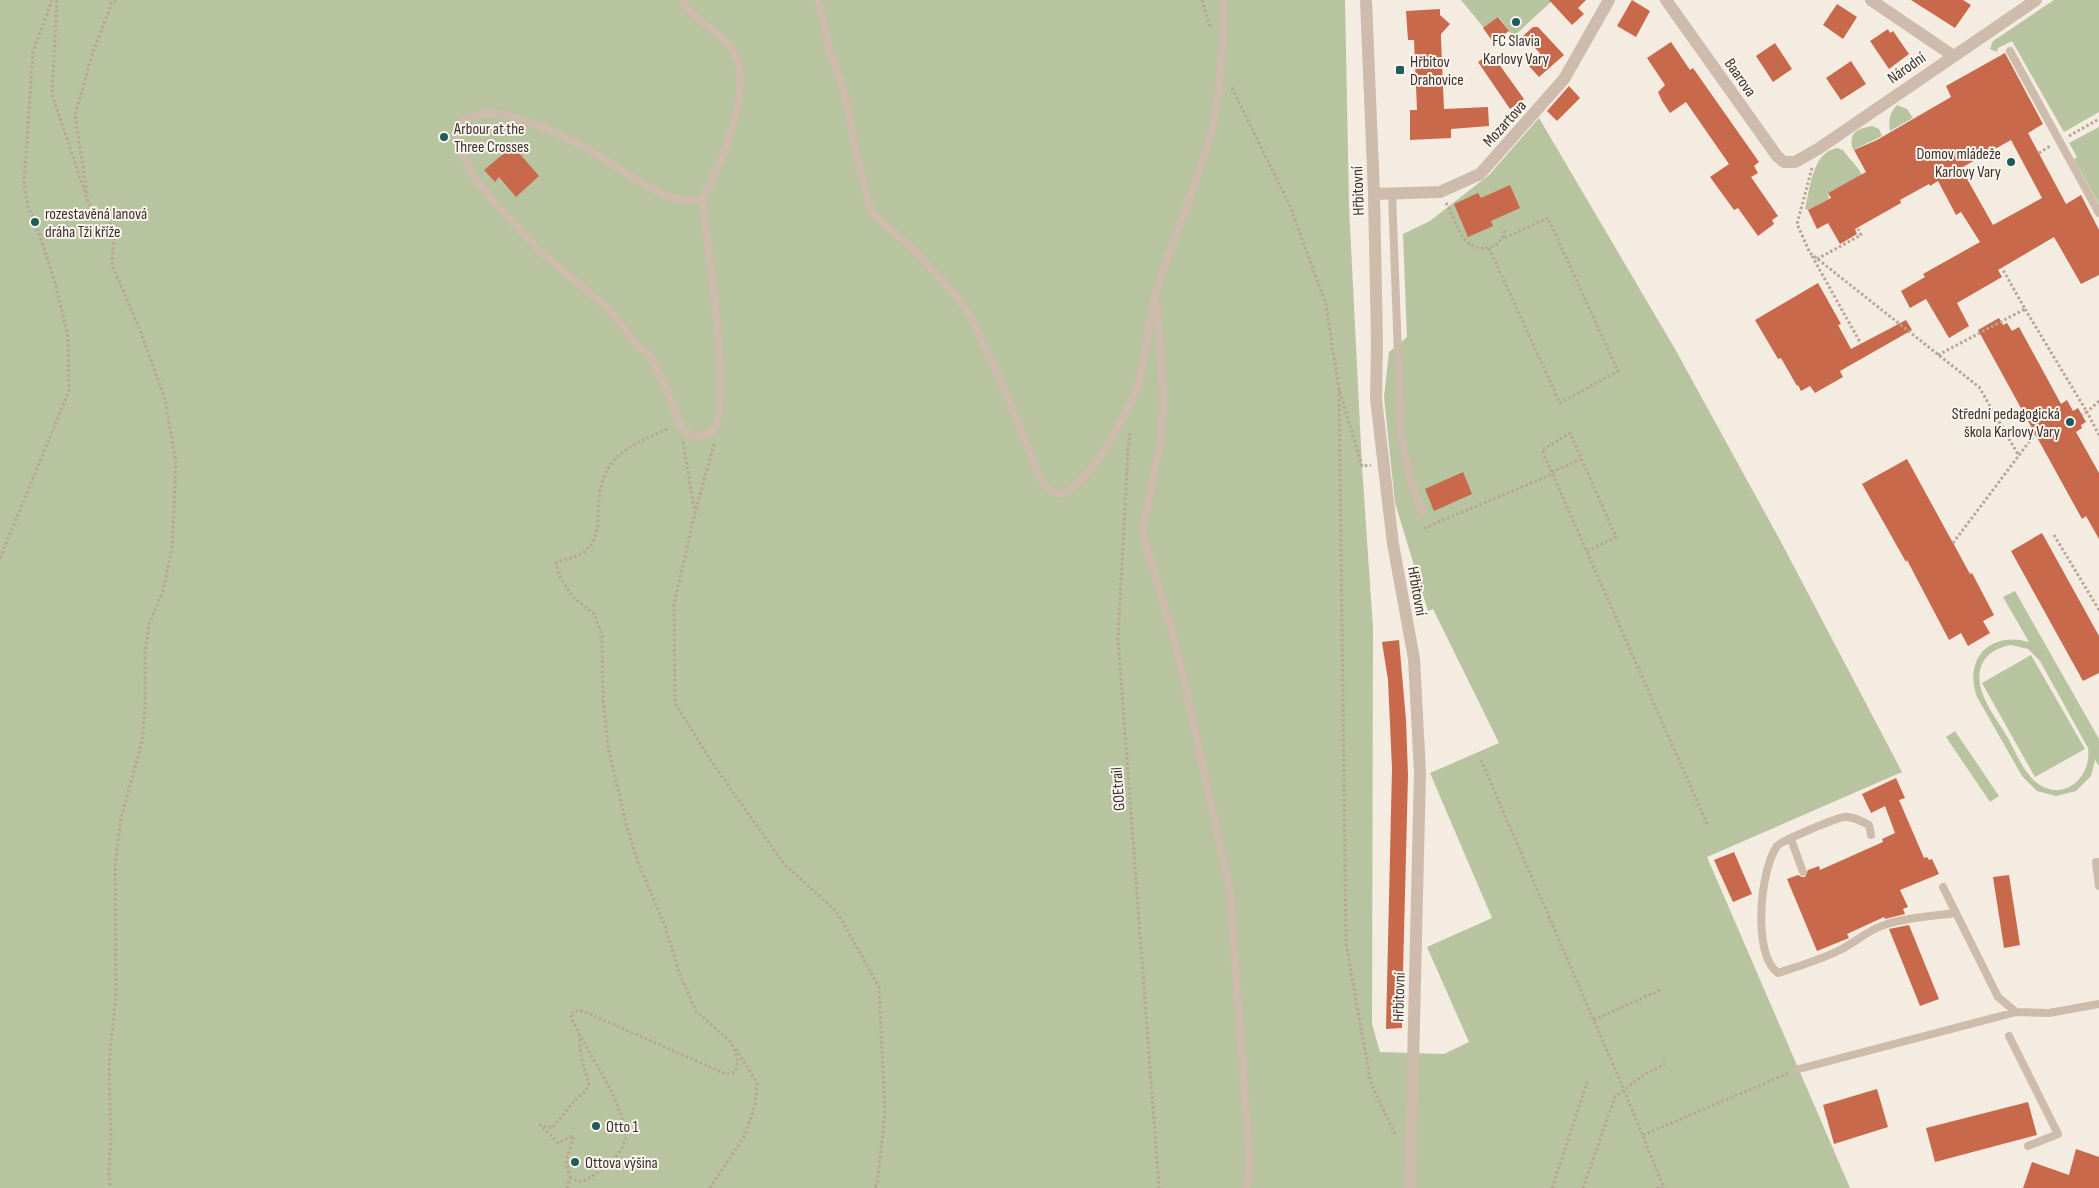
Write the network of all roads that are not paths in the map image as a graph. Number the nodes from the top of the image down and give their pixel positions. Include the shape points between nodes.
1 (683, 0) edge
2 (817, 0) edge
3 (1224, 0) edge
4 (1366, 0) edge
5 (1609, 0) edge
6 (1666, 0) edge
7 (1871, 0) edge
8 (2036, 0) edge
9 (2010, 51) dead end
10 (1952, 55) junction
11 (1795, 162) joint
12 (1392, 193) junction
13 (1374, 194) junction
14 (702, 199) junction
15 (2099, 213) edge
16 (1156, 291) junction
17 (1422, 512) dead end
18 (1871, 834) dead end
19 (1791, 839) junction
20 (2099, 862) edge
21 (1803, 872) dead end
22 (2099, 886) edge
23 (1943, 887) dead end
24 (1956, 913) junction
25 (2099, 1004) edge
26 (2016, 1012) junction
27 (2009, 1036) dead end
28 (1799, 1069) road end
29 (2028, 1146) dead end
30 (1246, 1188) edge
31 (1410, 1188) edge

1 - 14 lane via 694,16 730,47 740,70 726,151
2 - 16 lane via 829,51 840,78 872,213 912,248 969,313 1040,478 1048,489 1056,493 1076,487 1099,460 1114,434 1136,389
3 - 16 lane via 1222,67 1210,135
4 - 13 street, Hřbitovní
5 - 12 street, Mozartova via 1564,79 1480,174 1440,192
6 - 11 street, Baarova via 1777,156 1784,162
7 - 10 street
8 - 10 street, Národní
9 - 15 lane
10 - 11 street, Národní
12 - 13 street, Mozartova
12 - 17 lane via 1401,436
13 - 31 street, Hřbitovní via 1376,399 1393,544 1414,659 1420,772
14 - 14 lane via 690,202 665,196 544,127 494,113 462,120 458,128 459,147 472,174 496,205 542,253 620,322 633,341 650,356 680,424 689,434 702,436 712,432 718,419 721,377
16 - 30 lane via 1163,397 1161,430 1142,531 1177,650 1230,891 1250,1169
18 - 19 lane via 1869,825 1842,817
19 - 21 lane
19 - 24 lane via 1778,844 1768,865 1764,894 1761,932 1771,969 1778,973 1823,958 1886,924
20 - 22 lane via 2096,862
23 - 24 lane
24 - 26 lane via 1998,997
25 - 26 lane via 2049,1013
26 - 28 lane
27 - 29 lane via 2058,1134

